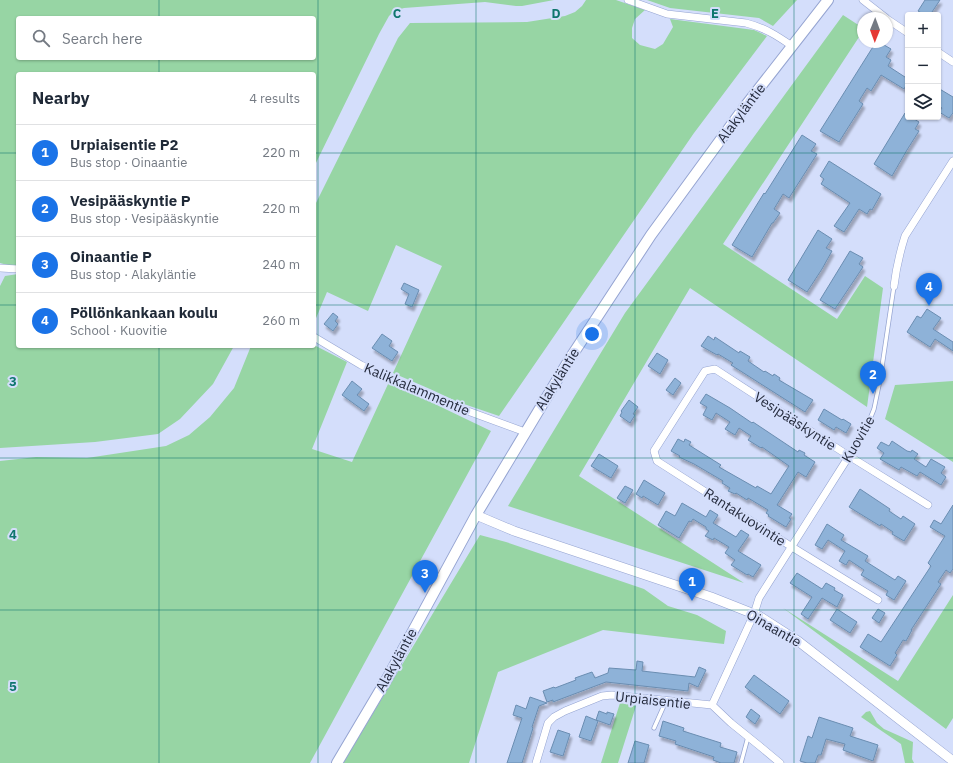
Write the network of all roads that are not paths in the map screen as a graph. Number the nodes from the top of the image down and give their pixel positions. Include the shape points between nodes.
1 (628, 0) edge
2 (828, 0) edge
3 (863, 0) edge
4 (878, 12) edge
5 (893, 23) edge
6 (905, 31) edge
7 (792, 46) junction
8 (941, 54) edge
9 (953, 62) edge
10 (953, 161) edge
11 (0, 268) edge
12 (16, 269) edge
13 (894, 286) joint
14 (316, 338) edge
15 (676, 415) joint
16 (525, 432) junction
17 (849, 456) junction
18 (928, 505) dead end
19 (476, 515) junction
20 (792, 547) junction
21 (878, 600) dead end
22 (754, 614) junction
23 (666, 701) junction
24 (712, 705) junction
25 (654, 728) dead end
26 (748, 736) junction
27 (953, 760) edge
28 (337, 763) edge
29 (536, 763) edge
30 (741, 763) edge
31 (780, 763) edge

1 - 7 street via 668,14 757,26 770,31
2 - 7 main road, Alakyläntie
3 - 4 street
5 - 6 street
7 - 16 main road, Alakyläntie via 651,235 568,360
8 - 9 street
10 - 13 street, Kuovitie via 905,236
11 - 12 street
13 - 17 lane, Kuovitie via 874,410
14 - 16 street, Kalikkalammentie via 361,365 424,395
15 - 17 street, Vesipääskyntie via 705,371 715,368
15 - 20 street, Rantakuovintie via 654,451 657,461
16 - 19 main road, Alakyläntie
17 - 18 street, Vesipääskyntie
17 - 20 street, Kuovitie
19 - 22 street, Oinaantie via 514,531 711,597
19 - 28 main road, Alakyläntie via 388,677
20 - 21 street, Rantakuovintie
20 - 22 street, Kuovitie via 759,598
22 - 24 street, Urpiaisentie
22 - 27 street, Oinaantie via 798,641
23 - 24 street, Urpiaisentie
23 - 25 lane
23 - 29 street, Urpiaisentie via 607,695 565,711 548,723
24 - 26 street, Urpiaisentie
26 - 30 lane
26 - 31 street, Urpiaisentie

